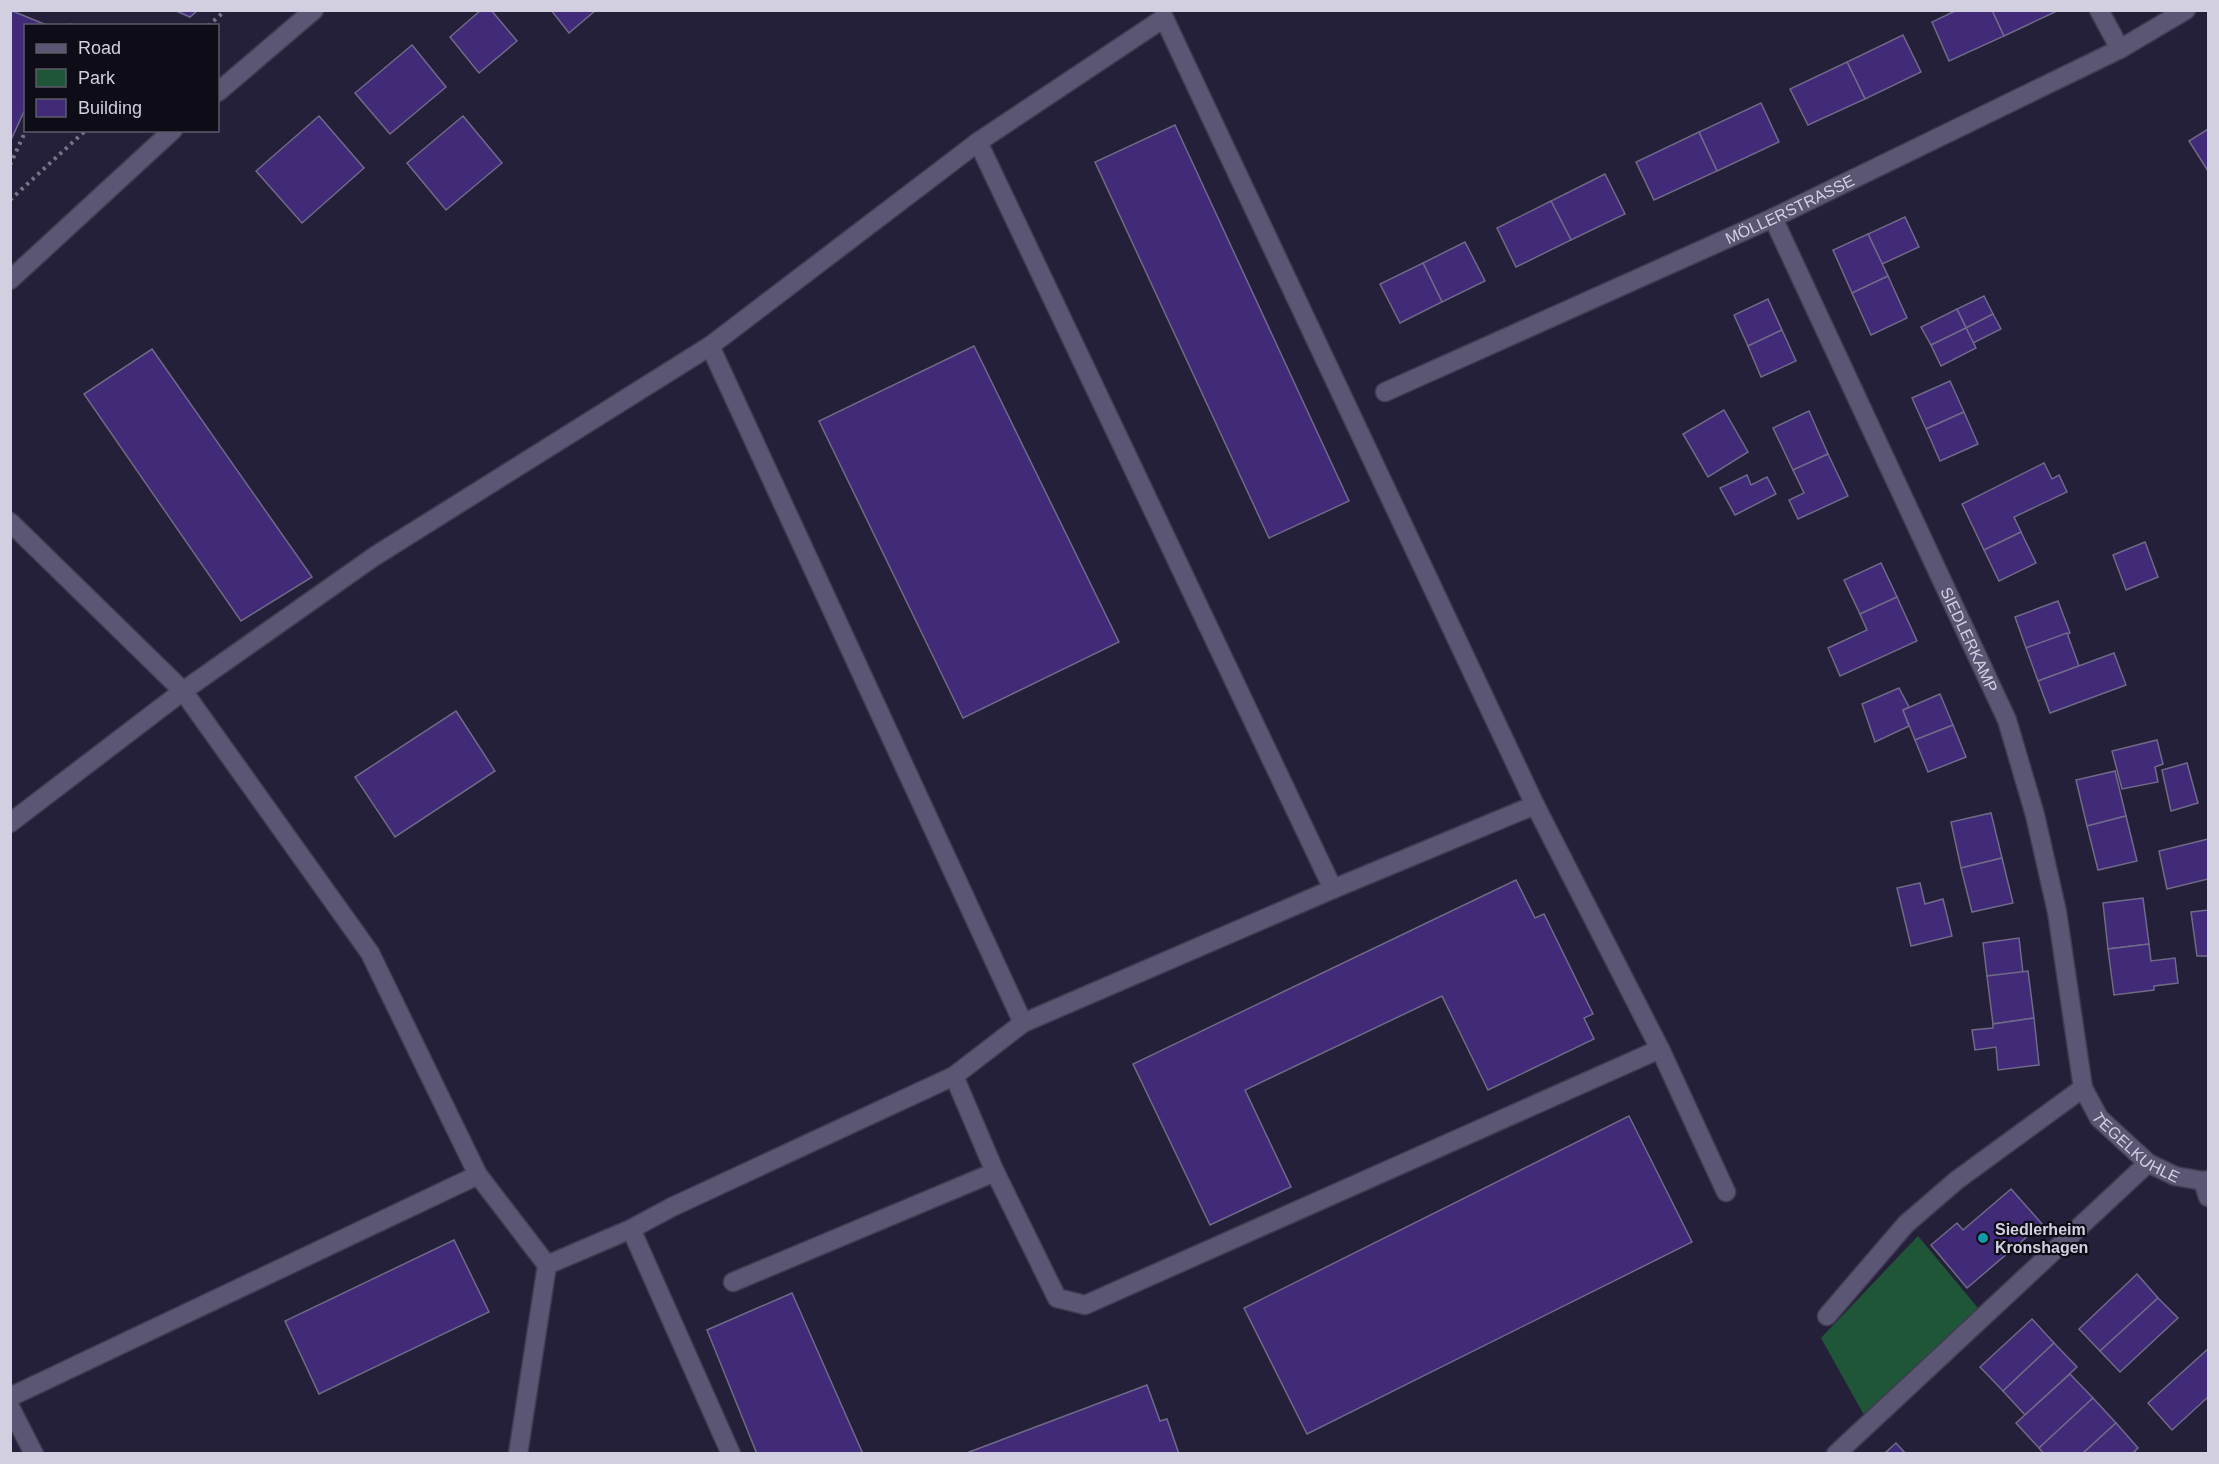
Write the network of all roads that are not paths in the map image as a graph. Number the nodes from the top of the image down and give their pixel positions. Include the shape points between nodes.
1 (314, 10) edge
2 (2099, 10) edge
3 (2186, 10) edge
4 (2120, 49) junction
5 (219, 91) edge
6 (171, 132) edge
7 (978, 141) junction
8 (1773, 218) junction
9 (10, 280) edge
10 (710, 346) junction
11 (1385, 392) dead end
12 (10, 522) edge
13 (183, 691) junction
14 (1535, 805) junction
15 (10, 823) edge
16 (1333, 889) junction
17 (1023, 1023) junction
18 (1660, 1049) junction
19 (954, 1076) junction
20 (2084, 1088) junction
21 (2148, 1163) junction
22 (995, 1172) junction
23 (478, 1175) junction
24 (2207, 1186) edge
25 (1726, 1192) dead end
26 (631, 1229) junction
27 (547, 1265) junction
28 (733, 1282) dead end
29 (1827, 1316) dead end
30 (10, 1397) edge
31 (10, 1407) edge
32 (34, 1454) edge
33 (518, 1454) edge
34 (731, 1454) edge
35 (1836, 1454) edge

1 - 5 street
2 - 4 street
3 - 4 street, MÖLLERSTRASSE
4 - 8 street, MÖLLERSTRASSE
6 - 9 street
7 - 10 street
7 - 14 street via 1164,18
7 - 16 street
8 - 11 street, MÖLLERSTRASSE
8 - 20 street, SIEDLERKAMP via 2007,720 2058,912
10 - 13 street via 375,556
10 - 17 street
12 - 13 street
13 - 15 street
13 - 23 street via 370,953
14 - 16 street
14 - 18 street
16 - 17 street
17 - 19 street
18 - 22 street via 1085,1305 1057,1298
18 - 25 street
19 - 22 street
19 - 26 street
20 - 21 street, TEGELKUHLE via 2099,1118
20 - 29 street via 1957,1180 1906,1224
21 - 24 street, TEGELKUHLE
21 - 35 street
22 - 28 street
23 - 27 street
23 - 30 street
26 - 27 street
26 - 34 street
27 - 33 street
31 - 32 street

